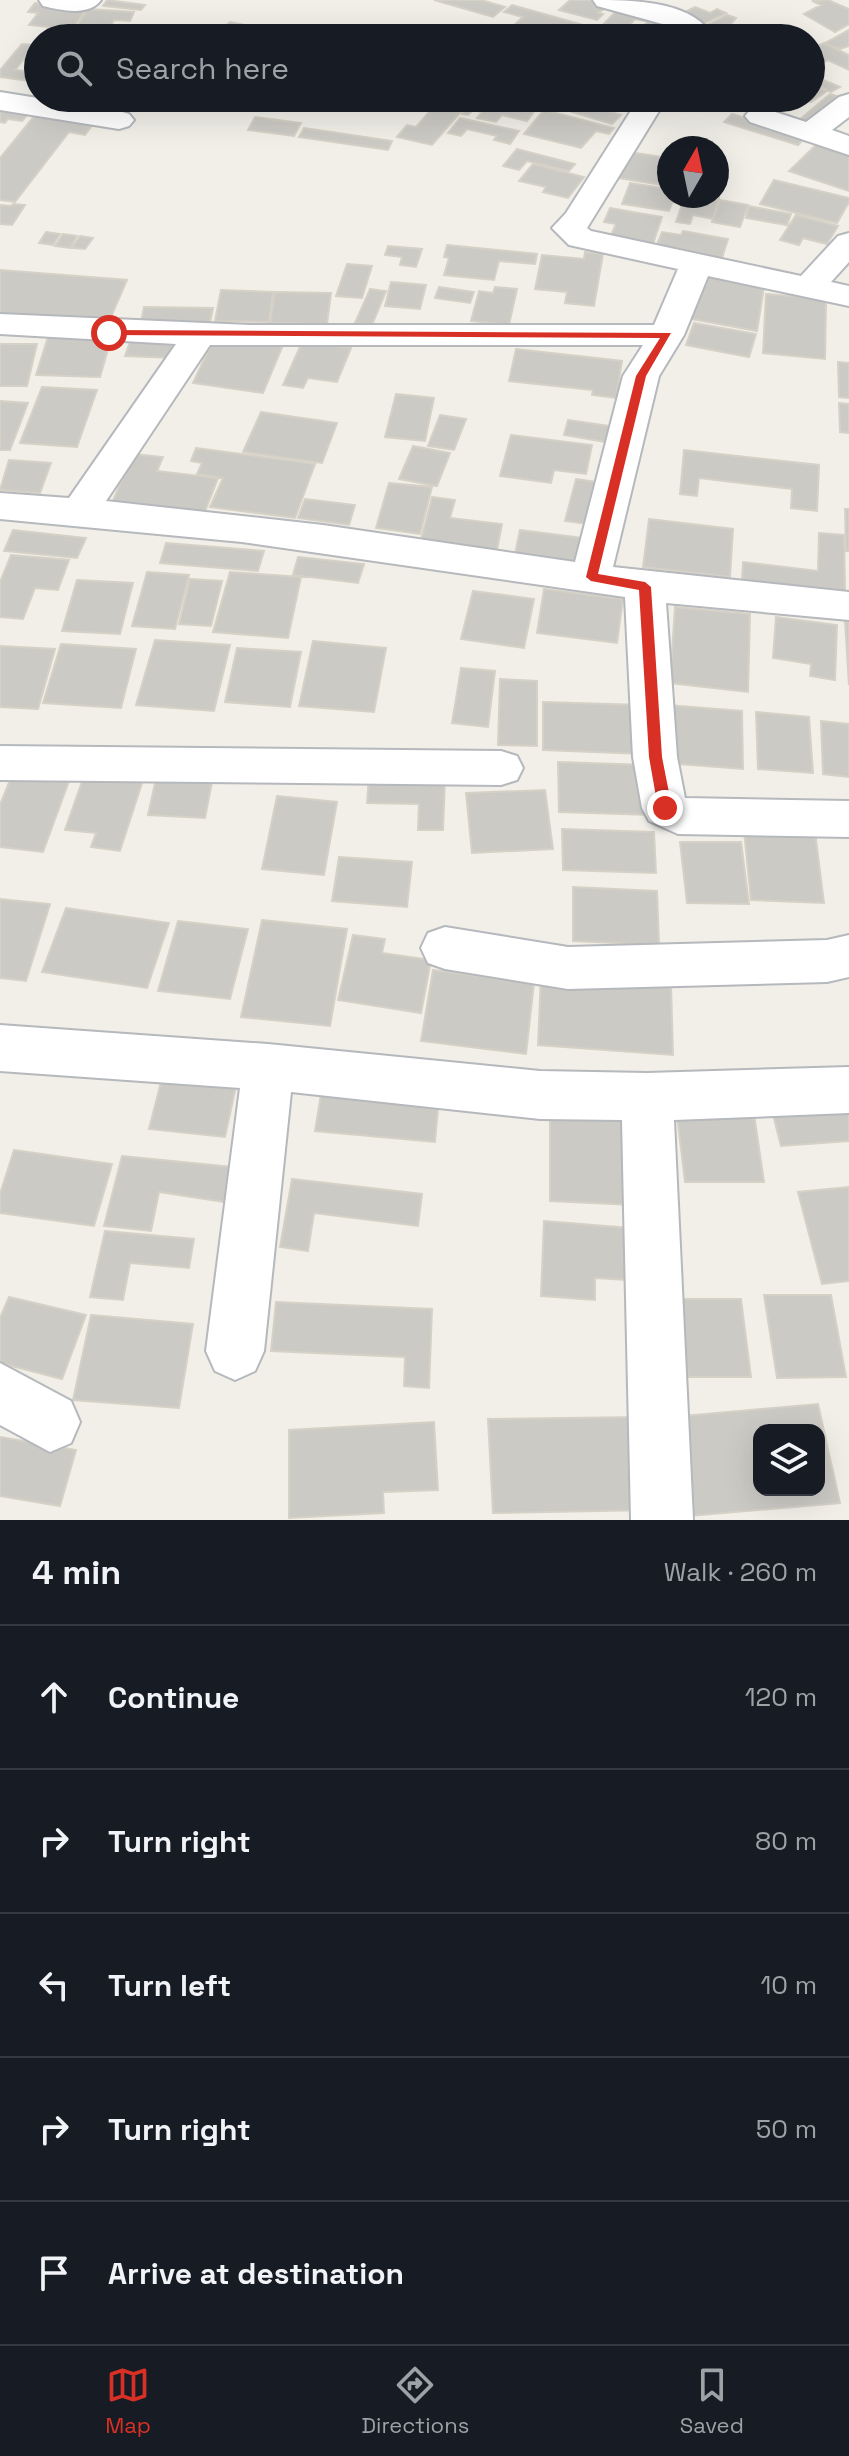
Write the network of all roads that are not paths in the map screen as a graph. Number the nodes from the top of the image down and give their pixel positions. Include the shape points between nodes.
1 (52, 0) edge
2 (88, 0) edge
3 (606, 0) edge
4 (689, 24) edge
5 (0, 101) edge
6 (849, 103) edge
7 (24, 105) edge
8 (69, 112) edge
9 (644, 112) edge
10 (760, 116) dead end
11 (119, 120) dead end
12 (811, 132) junction
13 (849, 146) edge
14 (849, 243) edge
15 (698, 261) junction
16 (810, 285) junction
17 (849, 296) edge
18 (0, 324) edge
19 (199, 335) junction
20 (667, 335) junction
21 (0, 506) edge
22 (80, 511) junction
23 (591, 577) junction
24 (645, 587) junction
25 (849, 606) edge
26 (0, 763) edge
27 (501, 768) dead end
28 (849, 819) edge
29 (445, 948) dead end
30 (849, 956) edge
31 (2, 1056) edge
32 (268, 1067) junction
33 (849, 1090) edge
34 (647, 1097) junction
35 (235, 1351) dead end
36 (0, 1392) edge
37 (50, 1422) dead end
38 (662, 1520) edge

1 - 2 street
3 - 4 street
5 - 7 street
6 - 12 street
8 - 11 street
9 - 15 street via 568,228 580,238
10 - 12 street
12 - 13 street
14 - 16 street
15 - 16 street
15 - 20 street
16 - 17 street
18 - 19 street
19 - 20 street
19 - 22 street
20 - 23 street via 641,376
21 - 22 street
22 - 23 street via 289,533
23 - 24 street
24 - 25 street
24 - 28 street via 655,757 665,808 678,816
26 - 27 street
29 - 30 street via 568,968 827,961
31 - 32 street
32 - 34 street via 540,1095
32 - 35 street
33 - 34 street
34 - 38 street
36 - 37 street

